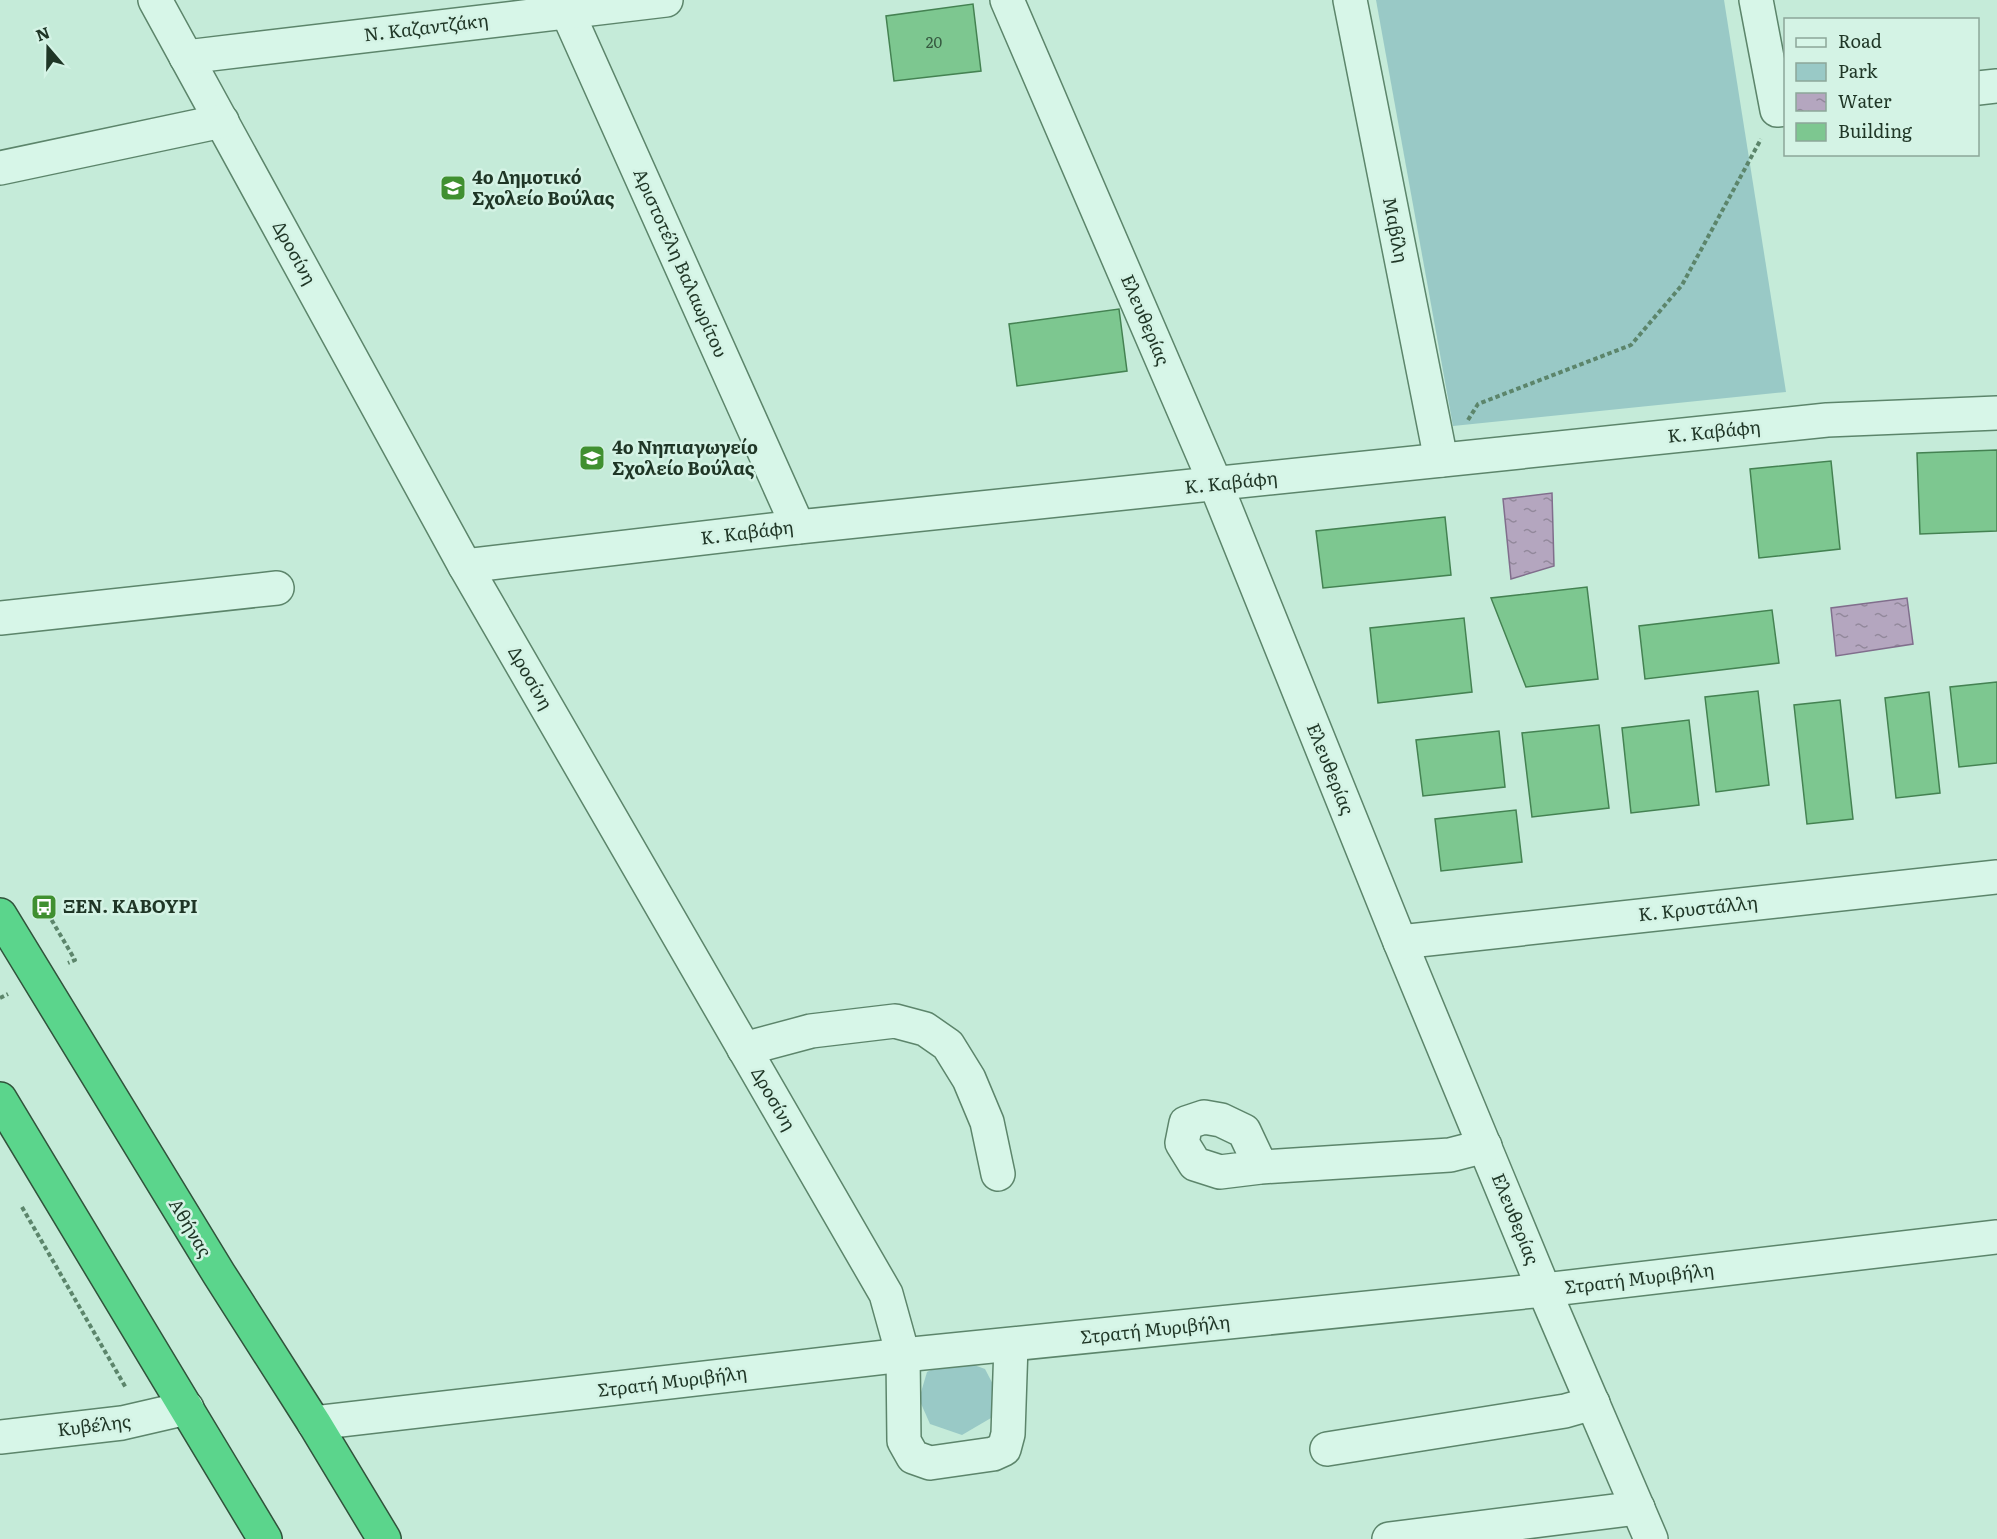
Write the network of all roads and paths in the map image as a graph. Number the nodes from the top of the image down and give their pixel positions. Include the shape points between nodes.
1 (155, 0) edge
2 (666, 0) edge
3 (1007, 0) edge
4 (1350, 0) edge
5 (1756, 0) edge
6 (564, 5) edge
7 (186, 57) junction
8 (1997, 86) edge
9 (1979, 88) edge
10 (1781, 110) edge
11 (222, 121) junction
12 (0, 168) edge
13 (1997, 413) edge
14 (1441, 460) junction
15 (1216, 485) junction
16 (798, 527) junction
17 (465, 566) junction
18 (277, 588) dead end
19 (0, 618) edge
20 (1997, 877) edge
21 (44, 907) dead end
22 (0, 915) edge
23 (1400, 942) junction
24 (75, 960) dead end
25 (744, 1049) junction
26 (0, 1099) edge
27 (1485, 1146) junction
28 (1261, 1167) dead end
29 (998, 1174) dead end
30 (17, 1199) dead end
31 (1997, 1237) edge
32 (1544, 1290) junction
33 (1011, 1345) junction
34 (903, 1355) junction
35 (1593, 1403) junction
36 (187, 1408) junction
37 (144, 1419) junction
38 (314, 1423) junction
39 (0, 1437) edge
40 (1327, 1449) dead end
41 (1638, 1508) junction
42 (265, 1539) edge
43 (384, 1539) edge
44 (1389, 1539) edge
45 (1651, 1539) edge

1 - 7 street, Δροσίνη
2 - 6 street, Ν. Καζαντζάκη
3 - 15 street, Ελευθερίας
4 - 14 street, Μαβίλη
5 - 10 street
6 - 7 street, Ν. Καζαντζάκη
6 - 16 street, Αριστοτέλη Βαλαωρίτου
7 - 11 street, Δροσίνη
8 - 9 street
10 - 14 path via 1682,285 1631,345 1478,404
11 - 12 street
11 - 17 street, Δροσίνη
13 - 14 street, Κ. Καβάφη via 1827,420
14 - 15 street, Κ. Καβάφη
15 - 16 street, Κ. Καβάφη
15 - 23 street, Ελευθερίας
16 - 17 street, Κ. Καβάφη
17 - 25 street, Δροσίνη
18 - 19 street
20 - 23 street, Κ. Κρυστάλλη
21 - 24 path
22 - 38 highway, Αθήνας via 212,1264
23 - 27 street, Ελευθερίας
25 - 29 street via 811,1031 885,1022 925,1029 948,1045 969,1079 987,1122
25 - 34 street, Δροσίνη via 886,1294
26 - 36 highway
27 - 28 street via 1450,1155
27 - 32 street, Ελευθερίας
30 - 37 path
31 - 32 street, Στρατή Μυριβήλη
32 - 33 street, Στρατή Μυριβήλη
32 - 35 street, Ελευθερίας
33 - 34 street, Στρατή Μυριβήλη
33 - 34 street, Δροσίνη via 1004,1449 930,1463 913,1457 904,1441
34 - 38 street, Στρατή Μυριβήλη
35 - 40 street via 1565,1411
35 - 41 street, Ελευθερίας
36 - 37 street, Κυβέλης
36 - 42 highway
37 - 39 street, Κυβέλης
38 - 43 highway, Αθήνας
41 - 44 street
41 - 45 street, Ελευθερίας

